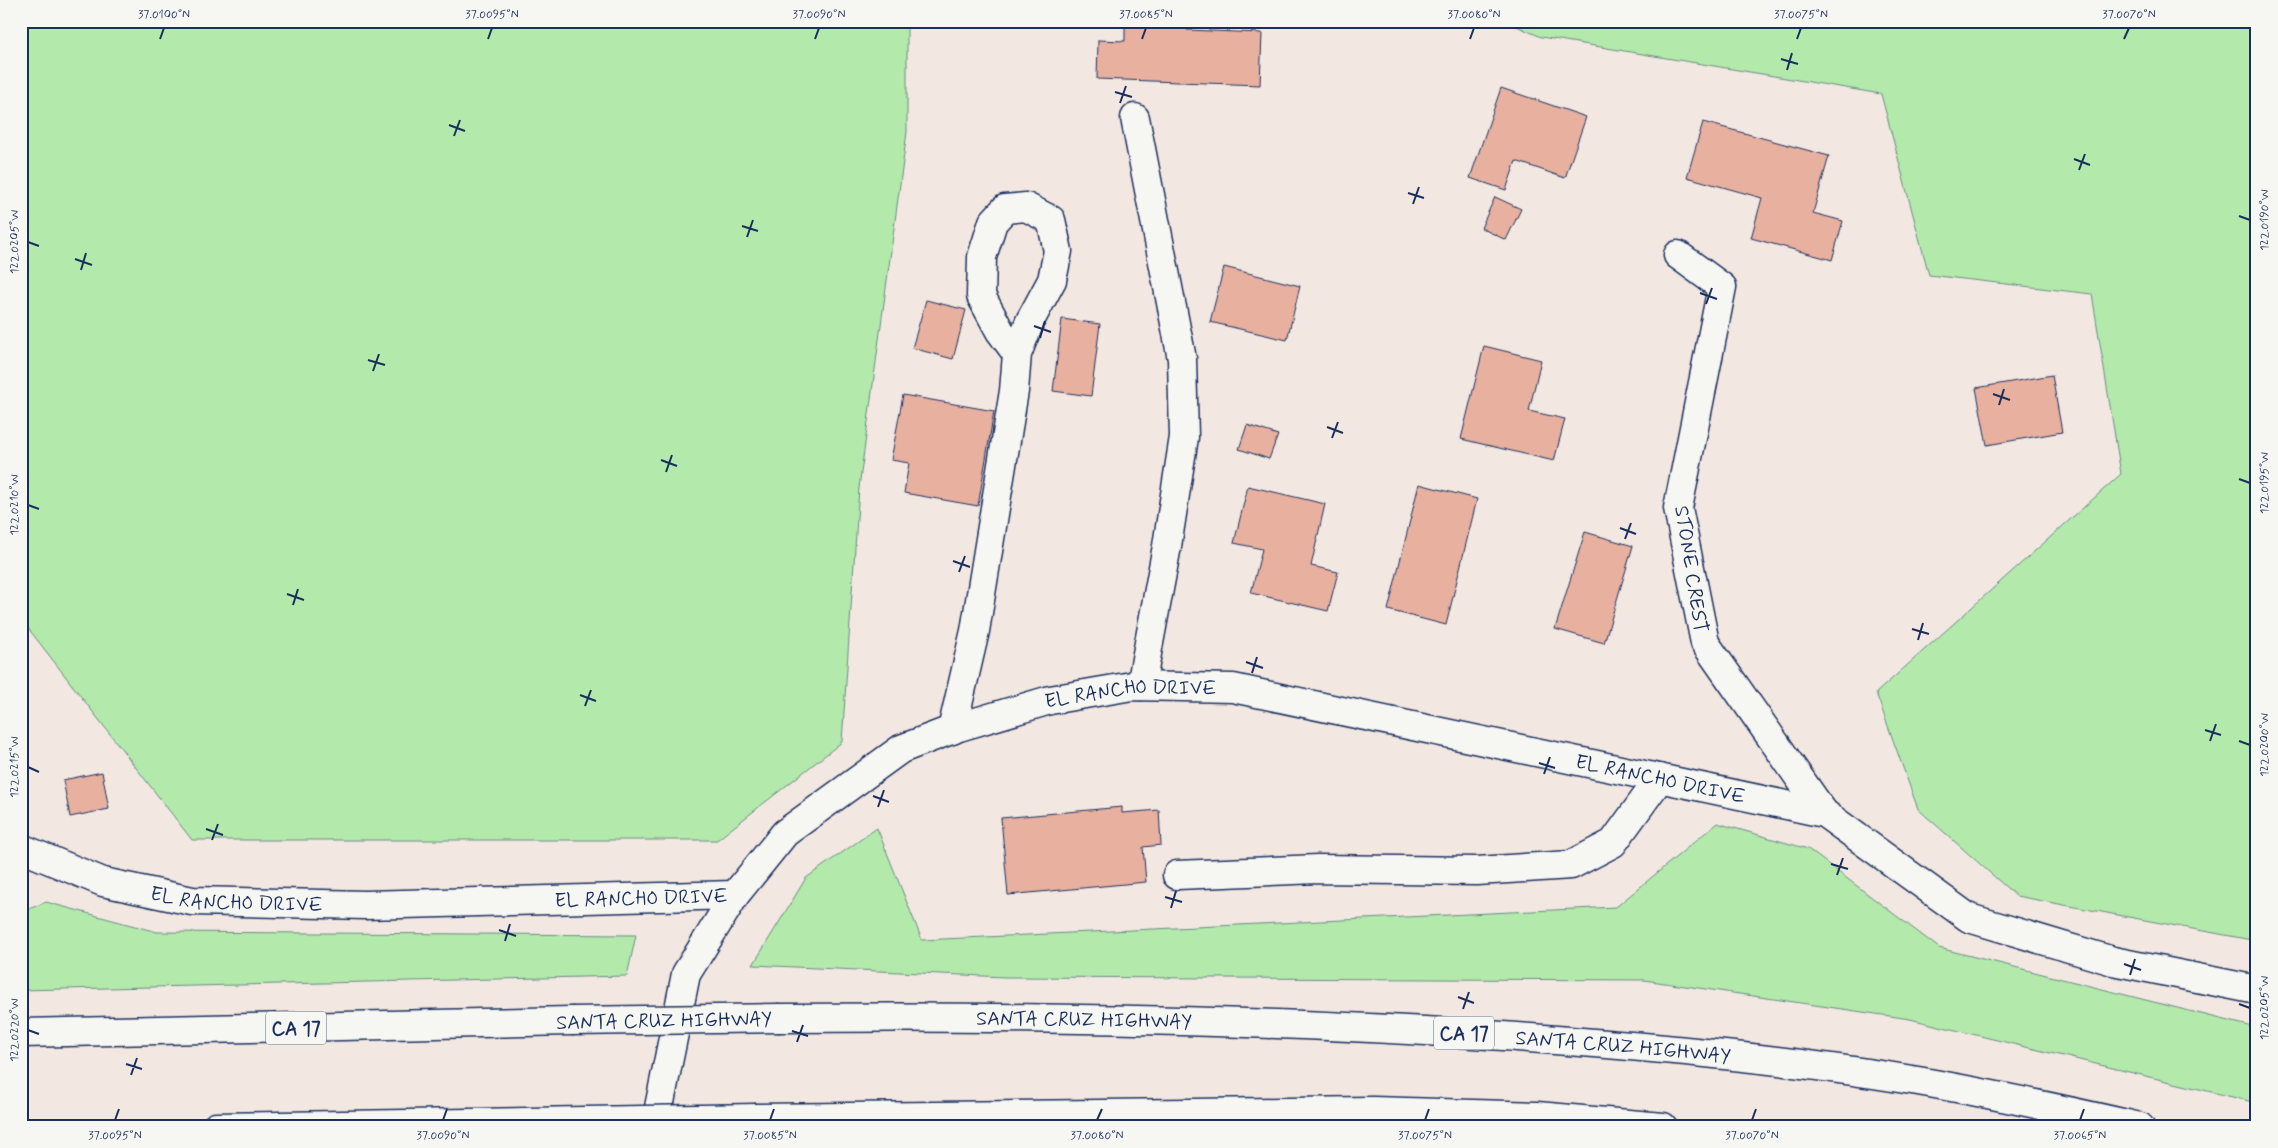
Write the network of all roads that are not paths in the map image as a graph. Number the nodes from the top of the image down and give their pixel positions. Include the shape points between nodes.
1 (1136, 118) dead end
2 (1678, 254) dead end
3 (1017, 354) junction
4 (1141, 686) junction
5 (952, 730) junction
6 (1660, 778) junction
7 (1824, 813) junction
8 (21, 848) edge
9 (1177, 875) dead end
10 (735, 895) junction
11 (2257, 990) edge
12 (21, 1033) edge
13 (216, 1127) edge
14 (655, 1127) edge
15 (1663, 1127) edge
16 (2140, 1127) edge

1 - 4 main road via 1182,359 1184,437
2 - 7 main road, STONE CREST via 1722,287 1678,508 1704,643
3 - 3 main road via 981,296 982,257 993,222 1005,209 1026,207 1051,220 1058,251 1052,280
3 - 5 main road via 1014,391 975,631
4 - 5 main road, EL RANCHO DRIVE via 1050,700
4 - 6 main road, EL RANCHO DRIVE via 1233,688
5 - 10 main road, EL RANCHO DRIVE via 901,749 785,833
6 - 7 main road, EL RANCHO DRIVE
6 - 9 main road via 1613,843 1571,864 1477,871 1318,869
7 - 11 main road, EL RANCHO DRIVE via 1969,918 2114,961
8 - 10 main road, EL RANCHO DRIVE via 103,882 192,901 365,905
10 - 14 main road via 686,974
12 - 16 main road, SANTA CRUZ HIGHWAY / CA 17, bridge via 780,1018 1214,1021 1438,1032 1754,1058 1915,1081
13 - 15 main road, bridge via 1373,1111 1537,1116

